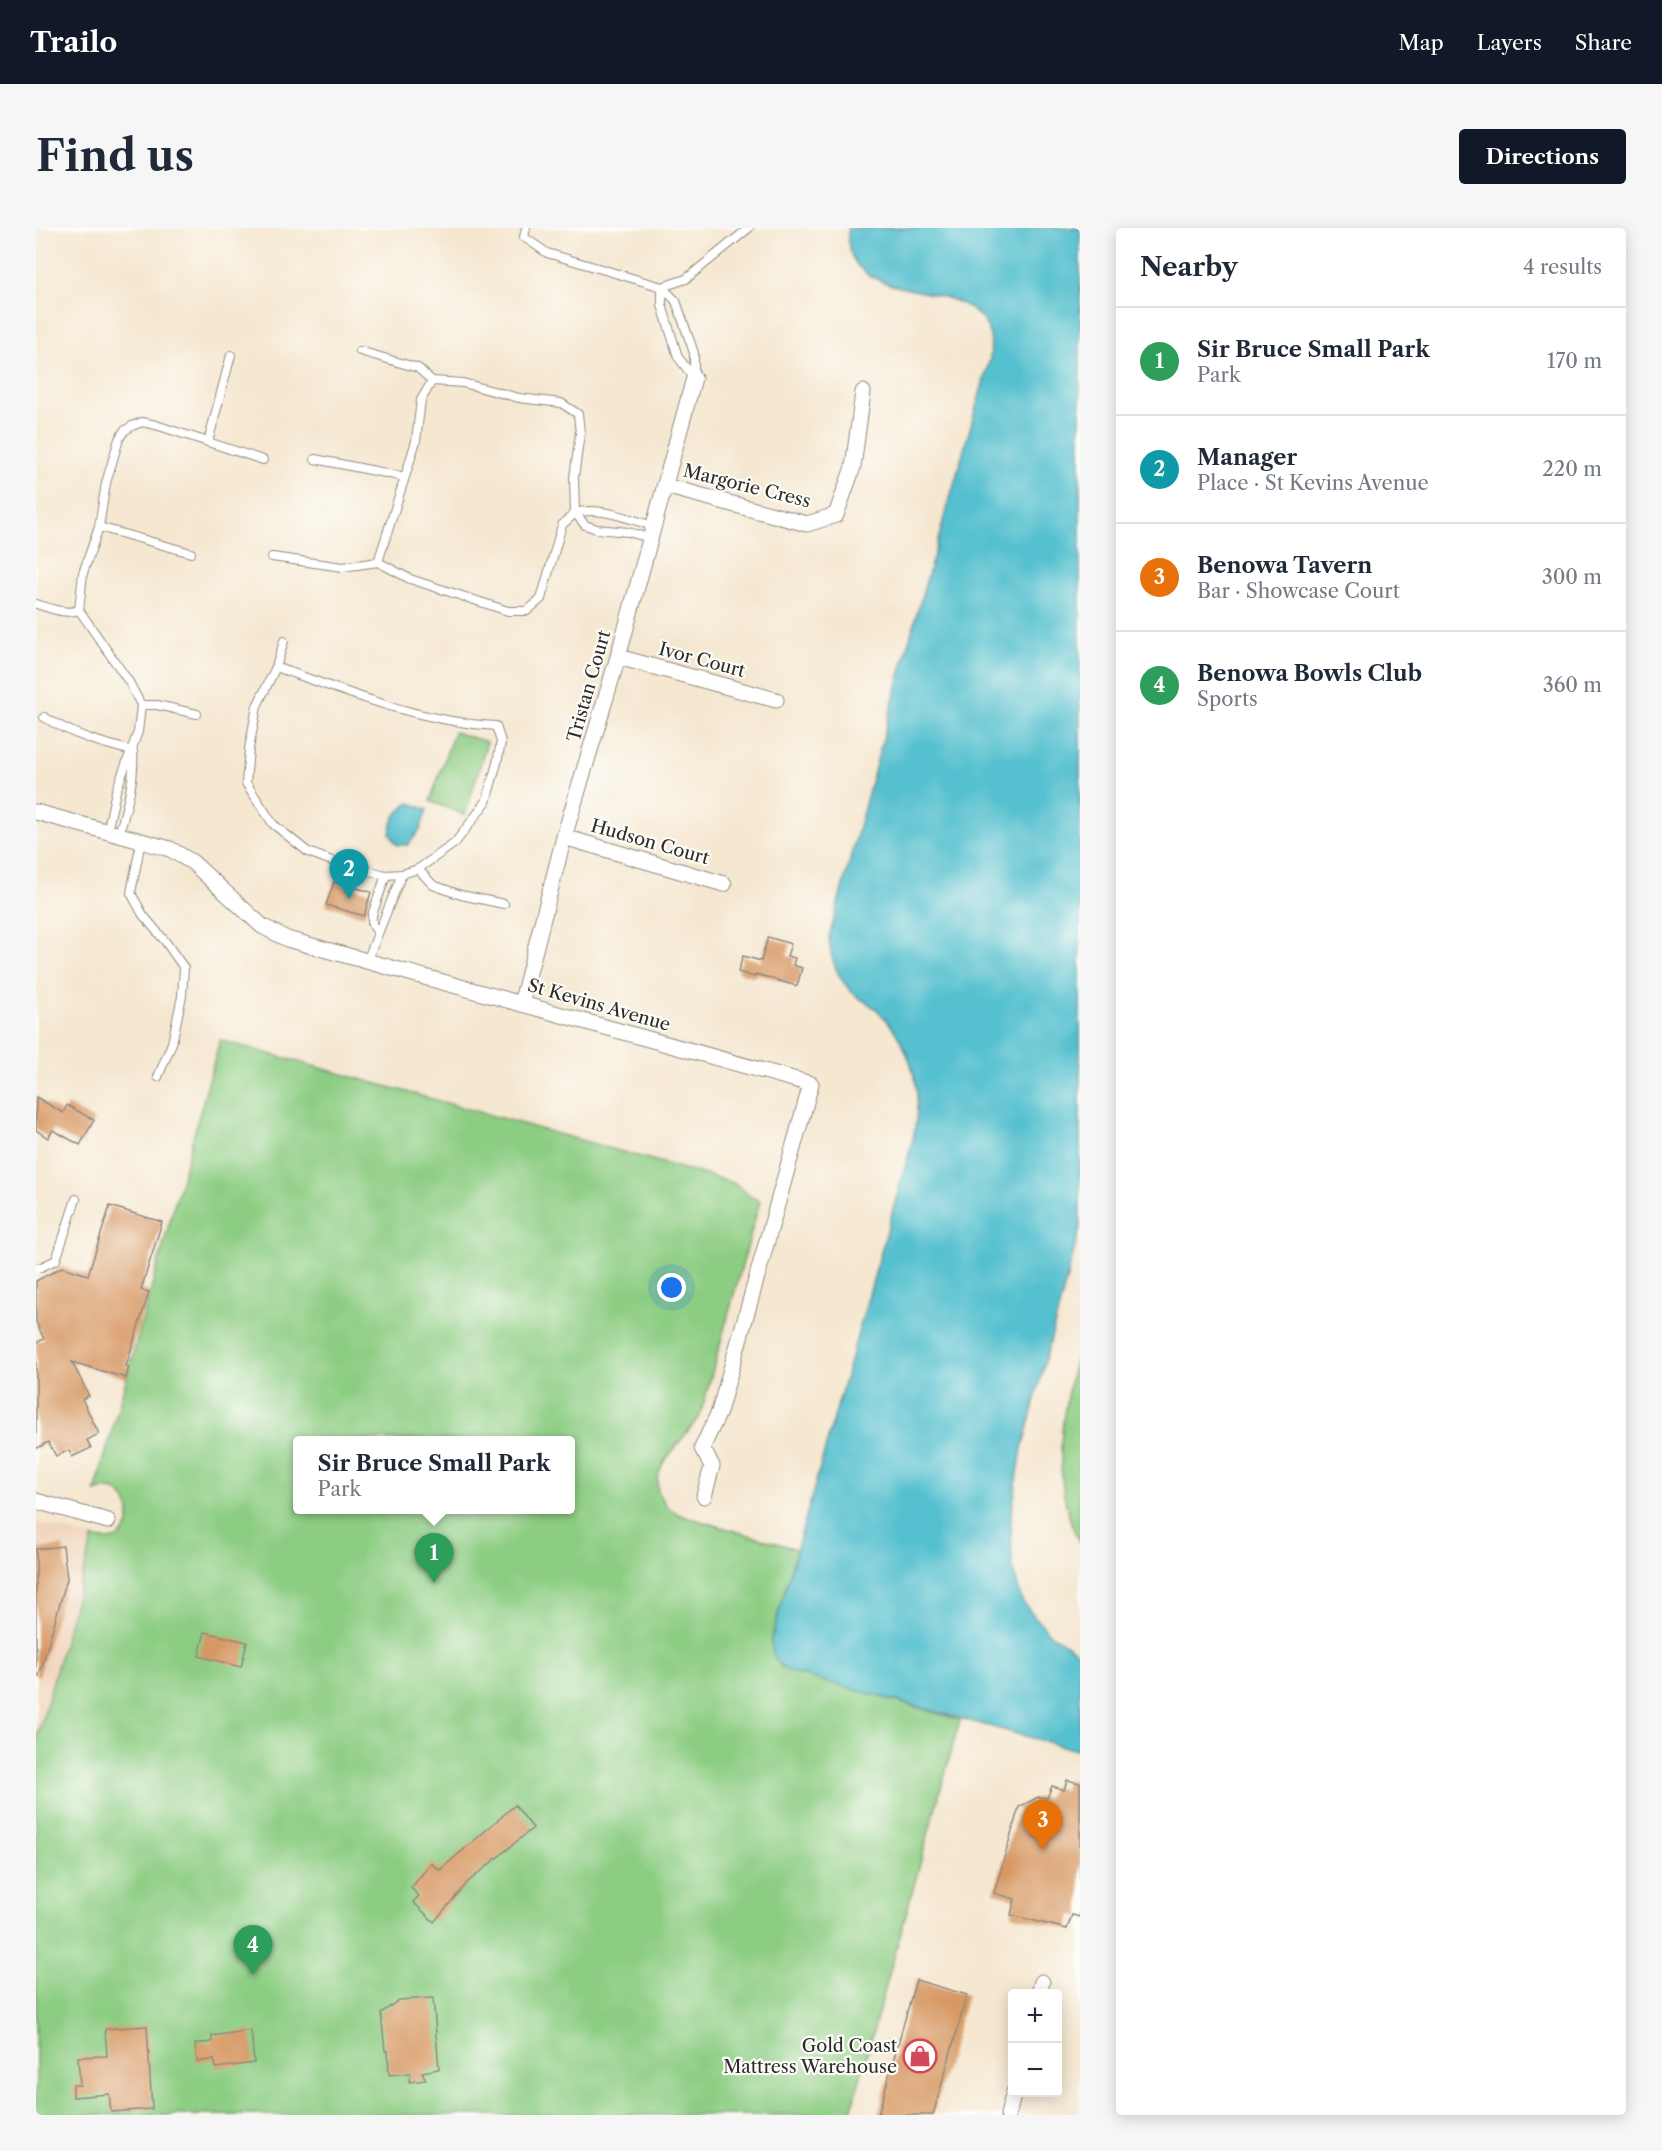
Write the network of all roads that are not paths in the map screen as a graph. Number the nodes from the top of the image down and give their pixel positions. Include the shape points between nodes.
1 (526, 228) edge
2 (749, 228) edge
3 (662, 287) junction
4 (360, 351) dead end
5 (231, 354) dead end
6 (694, 378) junction
7 (432, 381) junction
8 (863, 392) dead end
9 (208, 442) junction
10 (315, 459) dead end
11 (263, 460) dead end
12 (405, 477) junction
13 (665, 486) junction
14 (575, 513) junction
15 (99, 527) junction
16 (651, 532) junction
17 (191, 553) dead end
18 (272, 556) dead end
19 (378, 562) junction
20 (36, 604) edge
21 (80, 610) junction
22 (284, 641) dead end
23 (618, 657) junction
24 (276, 667) junction
25 (776, 700) dead end
26 (141, 705) junction
27 (197, 714) dead end
28 (44, 717) dead end
29 (133, 751) junction
30 (36, 812) edge
31 (113, 833) junction
32 (564, 837) junction
33 (141, 841) junction
34 (418, 869) junction
35 (402, 874) junction
36 (386, 875) junction
37 (724, 884) dead end
38 (504, 904) dead end
39 (378, 933) junction
40 (367, 961) junction
41 (521, 1004) junction
42 (158, 1077) dead end
43 (76, 1199) dead end
44 (36, 1268) edge
45 (704, 1496) dead end
46 (36, 1501) edge
47 (108, 1521) dead end
48 (1013, 2097) edge
49 (1008, 2115) edge

1 - 3 lane via 524,237 547,253
2 - 3 lane via 686,279
3 - 6 lane via 662,305 678,357
3 - 6 lane via 676,301 687,332 694,353
4 - 7 lane via 418,368
5 - 9 lane
6 - 13 street, Tristan Court
7 - 12 lane via 421,400 416,441
7 - 14 lane via 463,383 519,398 561,403 578,414
8 - 13 street, Margorie Cress via 853,467 836,515 807,524
9 - 11 lane
9 - 15 lane via 142,422 124,431 106,483
10 - 12 lane
12 - 19 lane
13 - 16 street, Tristan Court
14 - 16 lane via 609,513
14 - 16 lane via 591,527
14 - 19 lane via 562,525 541,599 527,611 508,611 410,579
15 - 17 lane
15 - 21 lane via 85,567
16 - 23 street, Tristan Court
18 - 19 lane via 343,567
20 - 21 lane via 67,613
21 - 26 lane
22 - 24 lane
23 - 25 street, Ivor Court
23 - 32 street, Tristan Court
24 - 34 lane via 430,717 496,726 501,742 486,802 455,843
24 - 36 lane via 257,705 246,783 273,824 308,852
26 - 27 lane
26 - 29 lane
28 - 29 lane via 67,731
29 - 31 lane via 116,790
29 - 31 lane via 131,787
30 - 31 street, St Kevins Avenue
31 - 33 street, St Kevins Avenue
32 - 37 street, Hudson Court
32 - 41 street, Tristan Court
33 - 40 street, St Kevins Avenue via 170,849 192,862 273,933
33 - 42 lane via 131,893 184,968 172,1043
34 - 35 lane
34 - 38 lane via 433,885 461,896
35 - 36 lane
35 - 39 lane
36 - 39 lane via 372,915
39 - 40 lane
40 - 41 street, St Kevins Avenue
41 - 45 street, St Kevins Avenue via 811,1084 719,1412 702,1448 712,1466
43 - 44 lane via 56,1260
46 - 47 street
48 - 49 street

